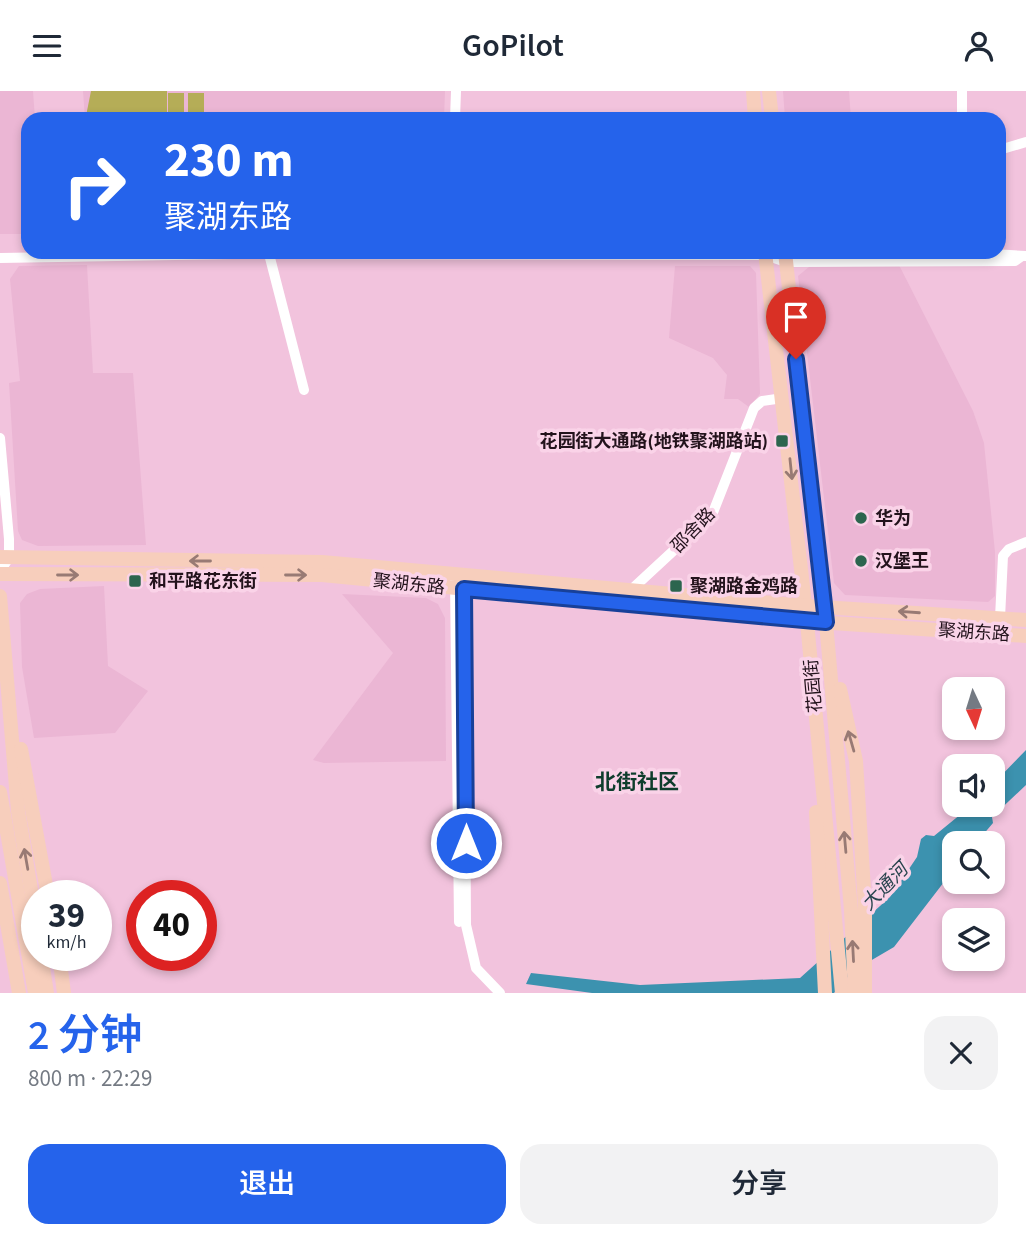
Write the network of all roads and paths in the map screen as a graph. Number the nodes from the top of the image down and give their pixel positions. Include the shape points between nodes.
1 (456, 91) edge
2 (753, 91) edge
3 (769, 91) edge
4 (962, 91) edge
5 (456, 112) edge
6 (754, 112) edge
7 (771, 112) edge
8 (962, 112) edge
9 (1026, 142) edge
10 (1006, 148) edge
11 (0, 258) edge
12 (21, 258) edge
13 (1025, 258) edge
14 (270, 259) edge
15 (775, 259) edge
16 (776, 259) edge
17 (996, 259) edge
18 (304, 390) dead end
19 (783, 398) junction
20 (0, 438) edge
21 (1026, 542) edge
22 (4, 558) edge
23 (0, 573) edge
24 (460, 582) junction
25 (631, 590) junction
26 (0, 596) edge
27 (806, 606) junction
28 (825, 615) junction
29 (1000, 618) junction
30 (1026, 620) edge
31 (807, 622) junction
32 (1026, 636) edge
33 (9, 685) junction
34 (0, 792) edge
35 (29, 880) edge
36 (45, 880) edge
37 (0, 883) edge
38 (858, 908) junction
39 (3, 922) edge
40 (61, 971) edge
41 (37, 983) edge
42 (495, 992) edge
43 (19, 993) edge
44 (47, 993) edge
45 (64, 993) edge
46 (825, 993) edge
47 (842, 993) edge
48 (855, 993) edge
49 (865, 993) edge

1 - 5 street
2 - 6 main road
3 - 7 main road
4 - 8 street
9 - 10 street
11 - 12 street
13 - 17 street
14 - 18 street
15 - 19 main road, 花园街
16 - 28 main road, 花园街
19 - 25 street, 邵舍路 via 762,401 754,408 712,515
19 -> 27 main road, 花园街
20 - 22 street
21 - 29 street via 1003,555
22 - 23 street
24 -> 22 main road, 聚湖东路 via 322,562
23 -> 24 main road, 聚湖东路 via 322,575
24 - 25 main road, 聚湖东路
24 - 31 main road, 聚湖东路
24 - 42 street via 459,924 471,972
25 - 27 main road, 聚湖东路
26 - 33 main road
27 - 28 main road, 聚湖东路
27 - 31 main road, 花园街
29 -> 28 main road, 聚湖东路
28 - 31 main road, 聚湖东路
28 - 32 main road, 聚湖东路
38 -> 28 main road, 花园街
29 - 30 main road, 聚湖东路
31 - 46 main road
31 - 47 main road, 花园街
35 -> 33 main road via 18,811
33 - 36 main road
34 - 41 main road
37 - 39 main road
48 -> 38 main road
38 - 49 main road via 867,967
39 - 43 main road
40 - 45 main road
41 - 44 main road

